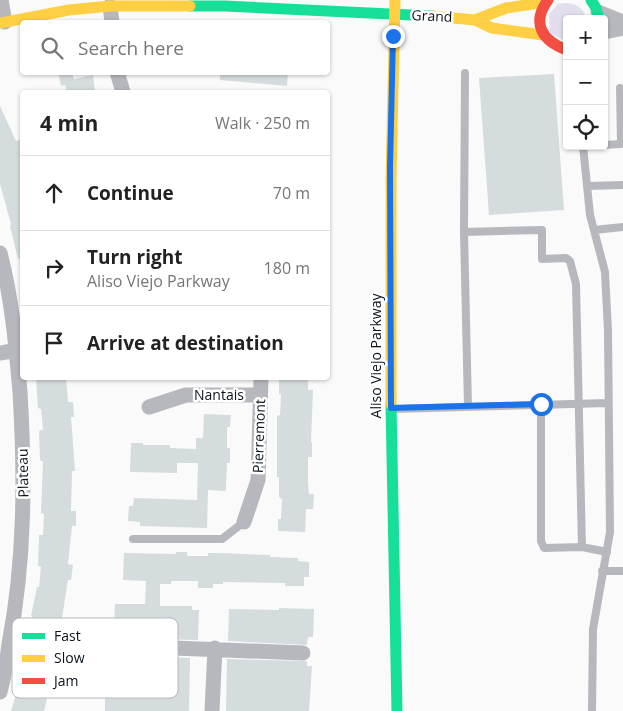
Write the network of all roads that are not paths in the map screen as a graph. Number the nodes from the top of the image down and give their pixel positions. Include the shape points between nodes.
1 (1, 0) edge
2 (394, 0) edge
3 (547, 1) edge
4 (110, 6) junction
5 (597, 8) edge
6 (394, 15) junction
7 (112, 20) edge
8 (475, 20) junction
9 (623, 22) edge
10 (3, 23) edge
11 (623, 28) edge
12 (608, 31) edge
13 (544, 35) junction
14 (563, 49) edge
15 (465, 73) dead end
16 (118, 75) edge
17 (623, 89) edge
18 (122, 90) edge
19 (622, 144) edge
20 (608, 145) edge
21 (584, 150) edge
22 (623, 185) edge
23 (588, 186) junction
24 (623, 227) edge
25 (594, 230) junction
26 (464, 232) junction
27 (0, 254) edge
28 (17, 350) junction
29 (0, 353) edge
30 (260, 380) edge
31 (260, 394) junction
32 (580, 403) junction
33 (608, 403) junction
34 (541, 404) junction
35 (149, 407) dead end
36 (468, 407) junction
37 (391, 408) junction
38 (244, 522) joint
39 (133, 539) dead end
40 (582, 547) junction
41 (607, 552) junction
42 (602, 571) junction
43 (623, 571) edge
44 (14, 618) edge
45 (12, 628) edge
46 (178, 647) edge
47 (215, 648) junction
48 (303, 653) dead end
49 (0, 692) edge
50 (212, 711) edge
51 (397, 711) edge
52 (592, 711) edge

1 - 10 street
2 - 6 main road, Aliso Viejo Parkway
3 - 8 main road, Grand via 506,8
3 - 13 main road via 540,18
4 - 6 main road, Grand via 225,6
4 - 7 street
4 - 10 main road, Grand
5 - 9 street
6 - 8 main road, Grand
6 - 37 main road, Aliso Viejo Parkway via 390,167
8 - 13 main road, Grand via 492,28
11 - 12 street
13 - 14 main road
15 - 26 lane
16 - 18 street
17 - 19 lane via 620,88
19 - 20 lane
21 - 23 lane
22 - 23 lane
23 - 25 lane
24 - 25 lane
25 - 33 lane via 605,272
26 - 32 lane via 542,230 542,259 566,258 570,261 576,284
26 - 36 lane
27 - 28 street, Plateau
28 - 29 street
28 - 44 street, Plateau via 24,518
30 - 31 street, Pierremont
31 - 35 street, Nantais via 186,395
31 - 38 street, Pierremont via 258,480
32 - 33 lane
32 - 34 lane
32 - 40 lane
33 - 41 lane via 610,532
34 - 36 lane
34 - 40 lane via 541,541 544,548
36 - 37 lane
37 - 51 main road, Aliso Viejo Parkway
38 - 39 lane via 222,539
40 - 41 lane
41 - 42 lane
42 - 43 lane
42 - 52 lane via 593,629
45 - 49 street, Plateau
46 - 47 street
47 - 48 street
47 - 50 street

